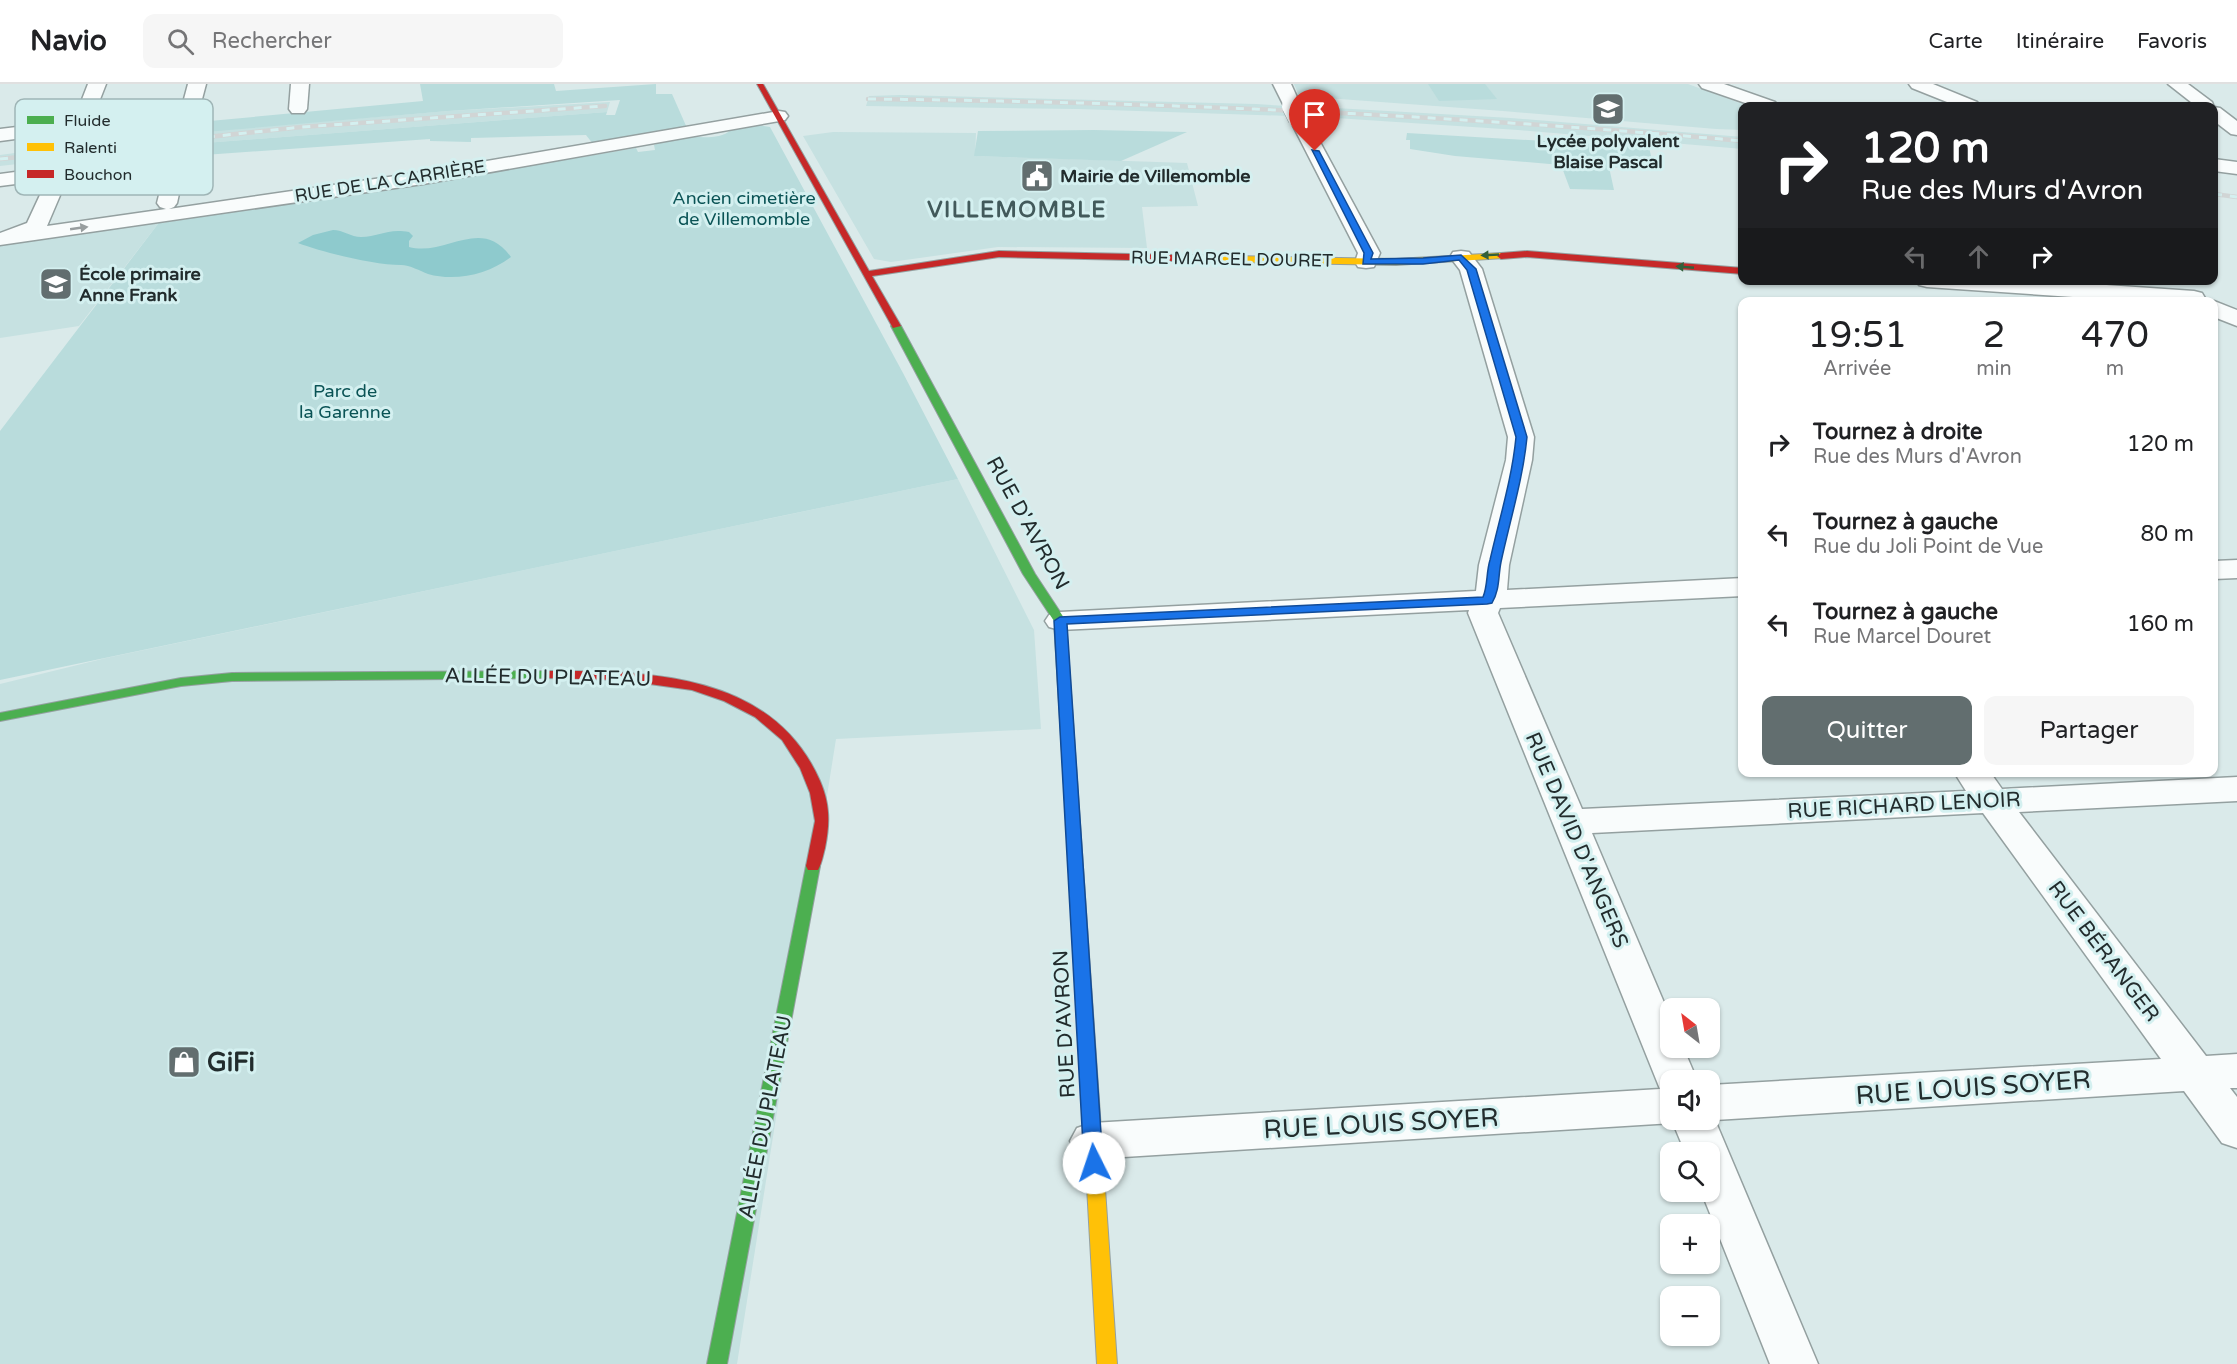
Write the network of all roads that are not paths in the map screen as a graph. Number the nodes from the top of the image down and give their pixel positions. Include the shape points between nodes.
1 (97, 84) edge
2 (197, 84) edge
3 (300, 84) edge
4 (760, 84) edge
5 (1282, 84) edge
6 (1708, 84) edge
7 (1918, 84) edge
8 (2177, 84) edge
9 (91, 99) edge
10 (193, 99) edge
11 (1758, 102) edge
12 (1961, 102) edge
13 (2201, 102) edge
14 (298, 109) dead end
15 (2218, 115) edge
16 (779, 116) junction
17 (2237, 130) edge
18 (15, 133) edge
19 (0, 135) edge
20 (2218, 166) edge
21 (2237, 168) edge
22 (15, 178) edge
23 (0, 180) edge
24 (50, 195) edge
25 (169, 195) edge
26 (167, 203) dead end
27 (0, 238) edge
28 (1461, 257) junction
29 (1366, 262) junction
30 (1738, 271) edge
31 (866, 274) junction
32 (1987, 285) edge
33 (2164, 285) edge
34 (2131, 297) edge
35 (2190, 297) edge
36 (2218, 310) edge
37 (2237, 319) edge
38 (2237, 569) edge
39 (2218, 570) edge
40 (1738, 588) edge
41 (1487, 600) junction
42 (1060, 621) junction
43 (0, 717) edge
44 (1981, 786) edge
45 (2237, 789) edge
46 (1571, 822) junction
47 (1672, 1070) edge
48 (2237, 1071) edge
49 (2195, 1073) junction
50 (1720, 1102) edge
51 (1660, 1107) edge
52 (2237, 1130) edge
53 (1092, 1141) junction
54 (1720, 1183) edge
55 (714, 1356) edge
56 (1107, 1364) edge
57 (1794, 1364) edge

1 - 9 street
2 - 10 street
3 - 14 street
4 - 16 street, RUE D'AVRON
5 - 29 street via 1369,253
6 - 11 street
7 - 12 street
8 - 13 street
15 - 17 street
27 -> 16 street, RUE DE LA CARRIÈRE via 423,178
16 - 31 street, RUE D'AVRON
18 - 19 street
20 - 21 street
22 - 23 street
24 - 27 street via 36,227
25 - 26 street
28 - 29 street, RUE MARCEL DOURET
30 -> 28 street, RUE MARCEL DOURET via 1527,254
28 - 41 street, RUE DAVID D'ANGERS via 1471,269 1521,437 1493,587
29 - 31 street, RUE MARCEL DOURET via 999,255
31 - 42 street, RUE D'AVRON via 1029,574
32 - 34 street
33 - 35 street
36 - 37 street
38 - 39 street
40 - 41 street
41 - 42 street
41 - 46 street, RUE DAVID D'ANGERS via 1483,613
42 - 53 street, RUE D'AVRON
43 - 55 street, ALLÉE DU PLATEAU via 181,682 337,675 613,675 671,681 721,693 758,713 798,752 816,789 822,820
44 - 45 street, RUE RICHARD LENOIR
44 - 46 street, RUE RICHARD LENOIR
44 - 49 street, RUE BÉRANGER
46 - 47 street, RUE DAVID D'ANGERS
48 - 49 street, RUE LOUIS SOYER
49 - 50 street, RUE LOUIS SOYER
49 - 52 street, RUE BÉRANGER
51 - 53 street, RUE LOUIS SOYER
53 - 56 street, RUE D'AVRON
54 - 57 street

